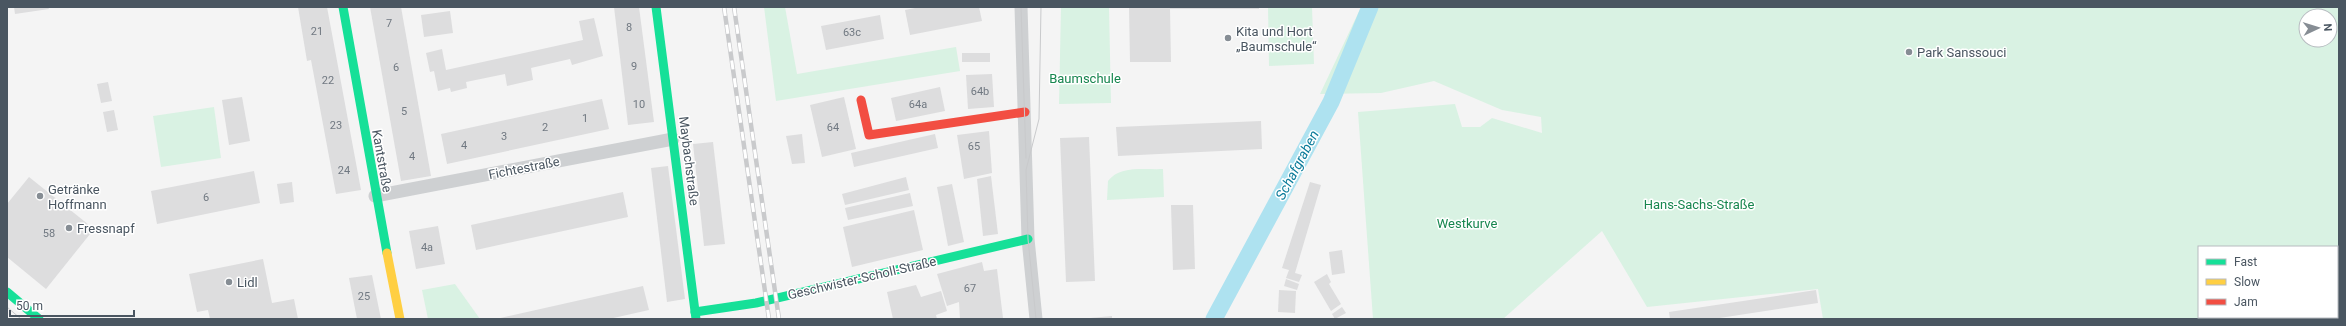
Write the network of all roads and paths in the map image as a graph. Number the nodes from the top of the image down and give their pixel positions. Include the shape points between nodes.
1 (343, 7) edge
2 (656, 7) edge
3 (1021, 7) edge
4 (861, 100) dead end
5 (1025, 112) junction
6 (673, 139) junction
7 (375, 196) junction
8 (1028, 239) junction
9 (7, 292) edge
10 (695, 316) edge
11 (39, 319) edge
12 (400, 319) edge
13 (1036, 319) edge

1 - 7 street, Kantstraße
2 - 6 street, Maybachstraße
3 - 5 street
4 - 5 street via 869,135
5 - 8 street
6 - 7 street, Fichtestraße
6 - 10 street, Maybachstraße
7 - 12 street, Kantstraße
8 - 10 street, Geschwister-Scholl-Straße
8 - 13 street
9 - 11 street

